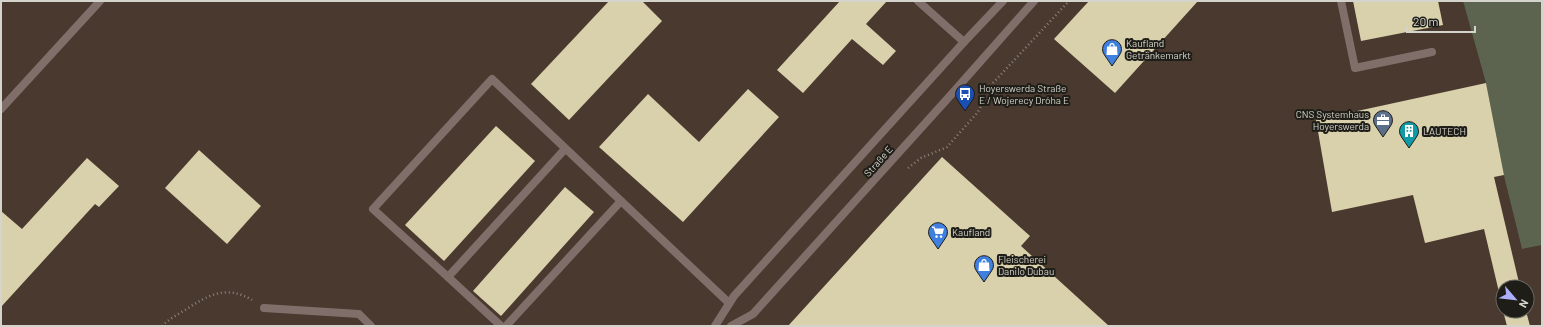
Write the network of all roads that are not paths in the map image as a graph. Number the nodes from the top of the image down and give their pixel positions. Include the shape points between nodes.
1 (100, 1) edge
2 (918, 1) edge
3 (1003, 1) edge
4 (1034, 1) edge
5 (1341, 1) edge
6 (964, 42) junction
7 (1432, 52) dead end
8 (1, 109) edge
9 (565, 149) junction
10 (621, 201) junction
11 (448, 277) junction
12 (729, 304) junction
13 (264, 308) road end
14 (371, 326) edge
15 (501, 326) edge
16 (506, 326) edge
17 (715, 326) edge
18 (731, 326) edge

1 - 8 street
2 - 6 street
3 - 6 street, Straße E
4 - 18 street, Straße E via 754,314
5 - 7 street via 1355,68
6 - 12 street, Straße E
9 - 10 street
9 - 11 street
9 - 11 street via 492,79 373,208
10 - 12 street
10 - 16 street
11 - 15 street
12 - 17 street, Straße E
13 - 14 street via 359,314

